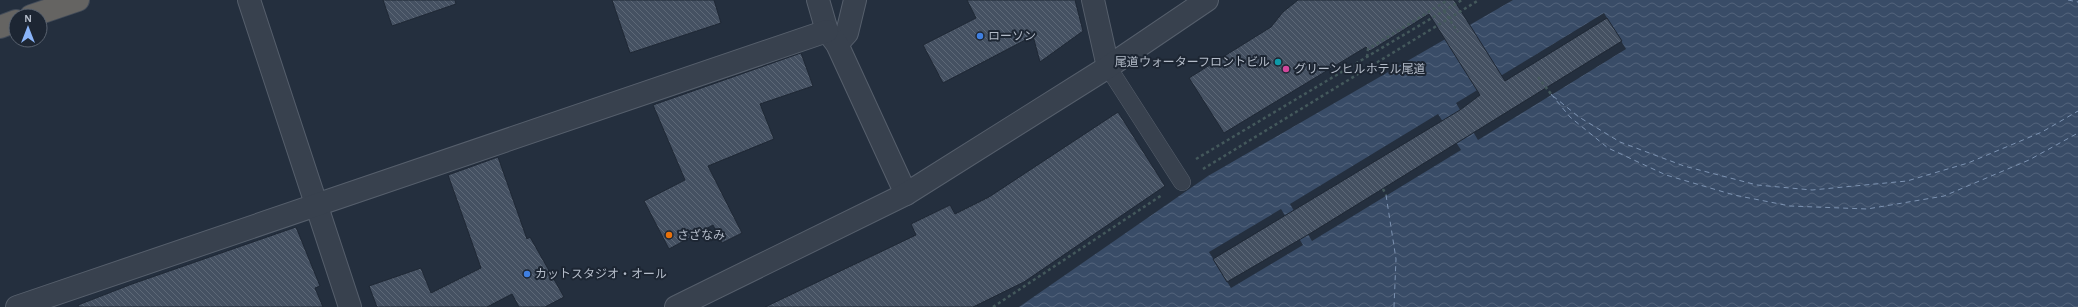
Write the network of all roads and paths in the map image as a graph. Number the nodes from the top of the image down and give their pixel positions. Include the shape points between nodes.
1 (78, 0) edge
2 (249, 0) edge
3 (818, 0) edge
4 (855, 0) edge
5 (1093, 0) edge
6 (1207, 0) edge
7 (1448, 0) edge
8 (1462, 0) edge
9 (1479, 0) edge
10 (48, 10) edge
11 (1444, 11) junction
12 (1449, 18) junction
13 (1458, 32) dead end
14 (832, 38) junction
15 (1366, 57) junction
16 (1108, 67) junction
17 (1538, 77) dead end
18 (1551, 94) dead end
19 (1178, 177) junction
20 (1382, 189) dead end
21 (906, 194) junction
22 (1386, 195) dead end
23 (317, 205) junction
24 (17, 307) edge
25 (350, 307) edge
26 (676, 307) edge
27 (994, 307) edge

1 - 10 highway
2 - 23 street
3 - 14 street
4 - 14 street via 847,34
5 - 16 street
6 - 16 street
7 - 15 path via 1368,49
8 - 11 path
9 - 12 path
11 - 12 path
11 - 15 path
12 - 13 path
12 - 19 path
14 - 21 street
14 - 23 street
15 - 19 path
16 - 19 lane
16 - 21 street
17 - 18 path
19 - 27 path
20 - 22 path
21 - 26 street
23 - 24 street
23 - 25 street

